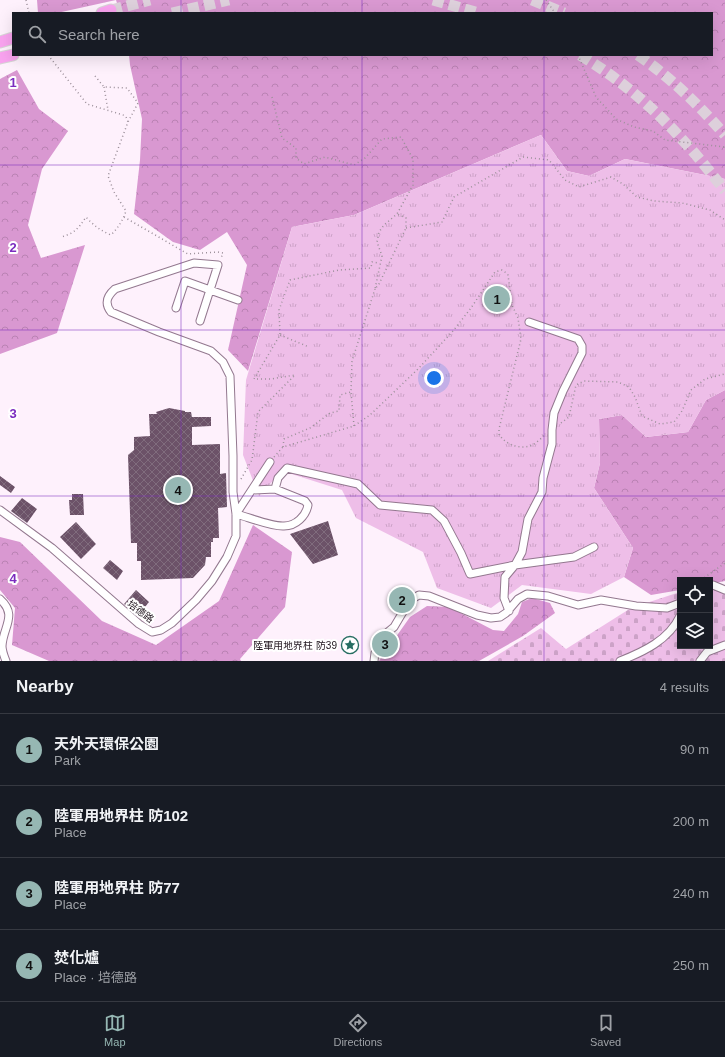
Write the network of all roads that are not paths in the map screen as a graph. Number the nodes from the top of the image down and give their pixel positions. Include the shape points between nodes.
1 (12, 38) edge
2 (0, 42) edge
3 (12, 55) edge
4 (0, 58) edge
5 (210, 290) junction
6 (238, 300) dead end
7 (176, 308) dead end
8 (200, 321) dead end
9 (529, 322) dead end
10 (270, 462) road end
11 (275, 489) junction
12 (252, 490) junction
13 (0, 510) edge
14 (236, 514) junction
15 (594, 547) dead end
16 (515, 565) junction
17 (713, 586) edge
18 (725, 590) edge
19 (0, 598) edge
20 (677, 604) edge
21 (509, 611) junction
22 (677, 621) edge
23 (725, 646) edge
24 (6, 661) edge
25 (374, 661) edge
26 (620, 661) edge
27 (700, 661) edge

1 - 2 highway
3 - 4 highway
5 - 6 street
5 - 7 street via 185,281
5 - 8 street
5 - 14 street via 218,266 194,263 115,289 106,301 112,312 211,351 223,362 230,376 233,492
9 - 16 street via 578,339 582,353 554,413 552,444 542,492 528,519 522,552
10 - 12 street
11 - 12 street
11 - 14 street via 305,501 308,505 300,520 279,526
11 - 16 street via 278,478 287,468 358,484 380,505 432,510 444,521 470,574
12 - 14 street
13 - 14 street, 培德路 via 52,548 139,624 152,632 172,624 212,581 236,536
15 - 16 street via 574,557
16 - 21 street via 505,576 504,598
17 - 18 street
19 - 24 street via 5,603 10,617 2,645
20 - 21 street via 667,608 601,600 578,605 548,596 527,594 518,599
21 - 25 street via 500,617 491,618 429,596 419,595 410,600 394,627 383,636 375,652
22 - 26 street via 664,638 642,652
23 - 27 street via 707,652

